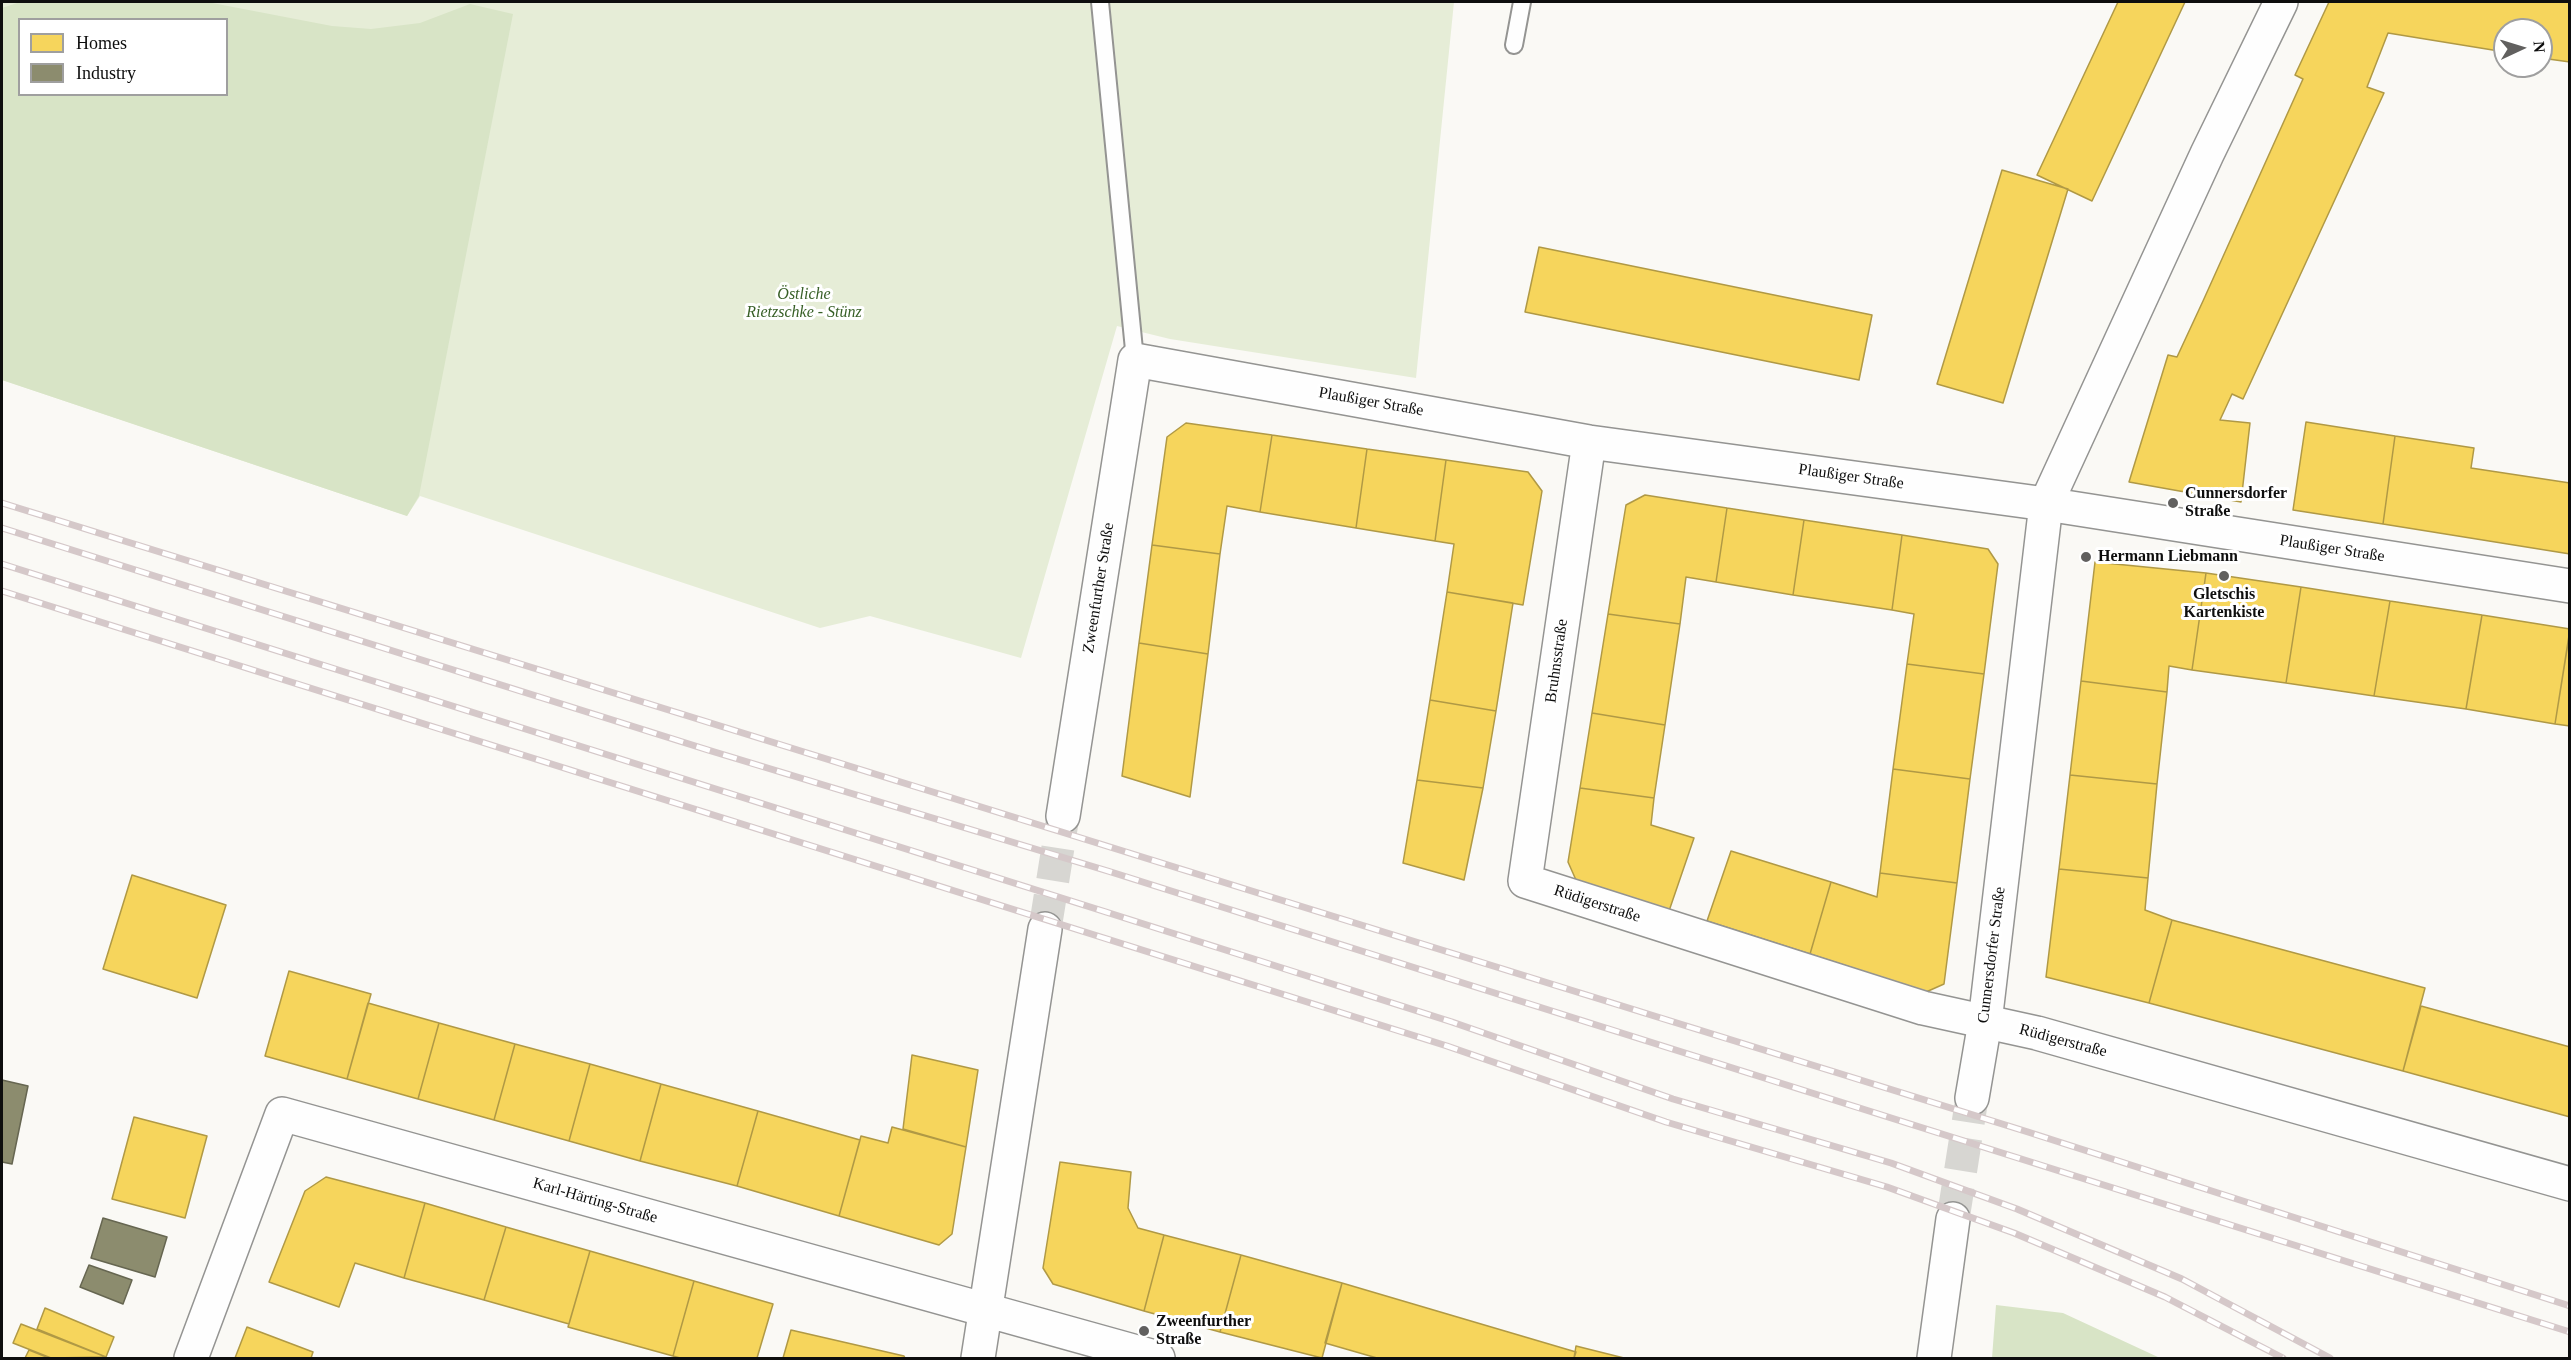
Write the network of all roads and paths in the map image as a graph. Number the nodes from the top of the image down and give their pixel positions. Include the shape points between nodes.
1 (1100, 2) edge
2 (1522, 2) edge
3 (2281, 2) edge
4 (1514, 45) dead end
5 (1135, 360) junction
6 (1589, 442) junction
7 (2046, 504) junction
8 (2570, 586) edge
9 (1063, 816) tunnel mouth
10 (1525, 881) joint
11 (1046, 928) tunnel mouth
12 (1985, 1022) junction
13 (1972, 1098) tunnel mouth
14 (2570, 1184) edge
15 (1953, 1219) tunnel mouth
16 (986, 1310) junction
17 (191, 1359) edge
18 (978, 1359) edge
19 (1158, 1359) edge
20 (1934, 1359) edge

1 - 5 lane
2 - 4 lane
3 - 7 street, Cunnersdorfer Straße
5 - 6 street, Plaußiger Straße
5 - 9 street, Zweenfurther Straße
6 - 7 street, Plaußiger Straße
6 - 10 street, Bruhnsstraße
7 - 8 street, Plaußiger Straße
7 - 12 street, Cunnersdorfer Straße
10 - 12 street, Rüdigerstraße via 1923,1008
11 - 16 street
12 - 13 street, Cunnersdorfer Straße
12 - 14 street, Rüdigerstraße via 2037,1033
15 - 20 street
16 - 17 street, Karl-Härting-Straße via 282,1114
16 - 18 street
16 - 19 street, Karl-Härting-Straße

